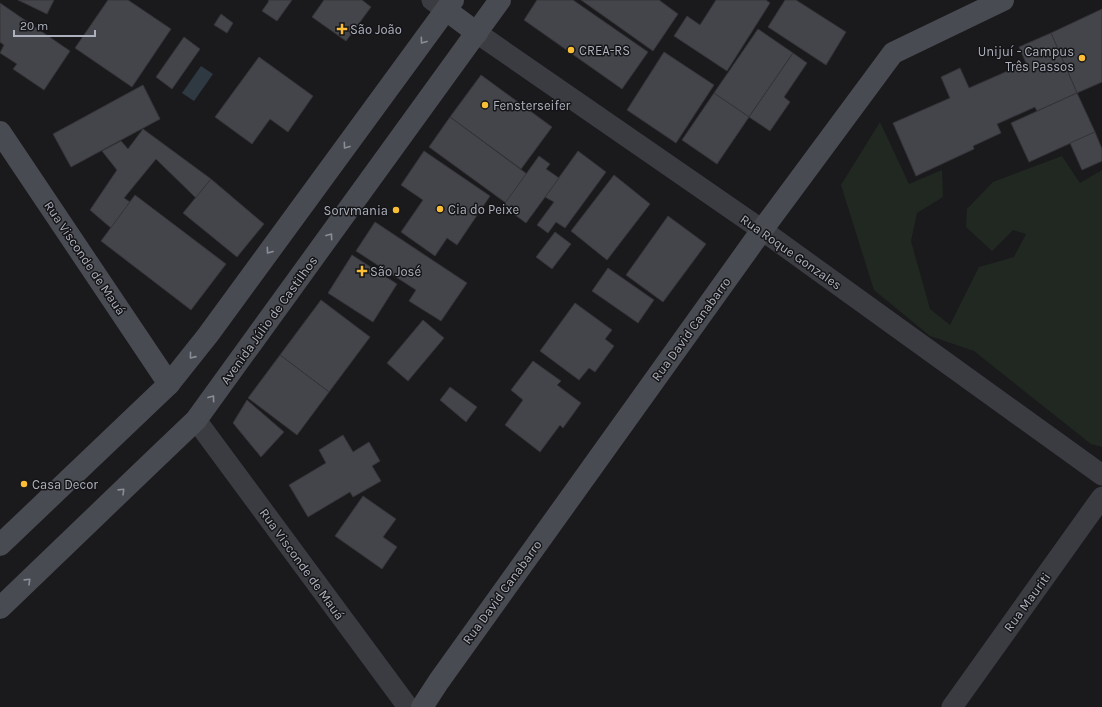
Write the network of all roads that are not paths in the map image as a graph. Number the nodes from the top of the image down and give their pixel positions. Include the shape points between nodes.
1 (500, 0) edge
2 (1003, 0) edge
3 (443, 3) edge
4 (477, 33) junction
5 (0, 132) edge
6 (762, 230) junction
7 (169, 384) junction
8 (196, 420) junction
9 (1102, 475) edge
10 (1102, 497) edge
11 (0, 546) edge
12 (0, 608) edge
13 (408, 707) edge
14 (422, 707) edge
15 (952, 707) edge

1 - 4 main road, Avenida Júlio de Castilhos
2 - 6 main road, Rua David Canabarro via 893,53
3 - 4 main road
3 -> 7 main road via 208,335
4 - 6 street, Rua Roque Gonzales
8 -> 4 main road, Avenida Júlio de Castilhos
5 - 7 main road, Rua Visconde de Mauá
6 - 9 street, Rua Roque Gonzales
6 - 14 main road, Rua David Canabarro via 443,674
7 - 11 main road
12 -> 8 main road, Avenida Júlio de Castilhos
8 - 13 street, Rua Visconde de Mauá
10 - 15 street, Rua Mauriti

